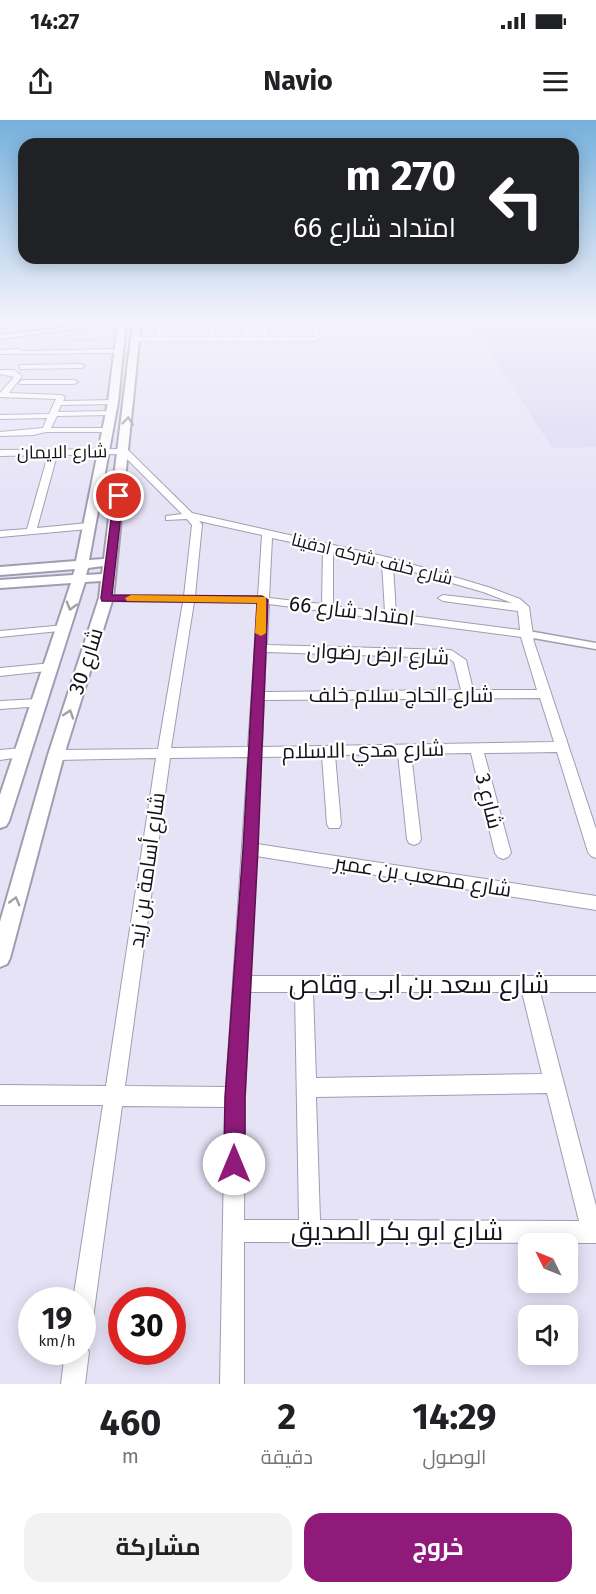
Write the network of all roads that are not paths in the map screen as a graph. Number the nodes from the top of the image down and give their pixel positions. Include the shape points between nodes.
1 (15, 380) edge
2 (114, 380) edge
3 (132, 380) edge
4 (23, 382) dead end
5 (48, 382) joint
6 (74, 382) dead end
7 (2, 395) edge
8 (26, 398) dead end
9 (59, 403) junction
10 (111, 407) junction
11 (53, 415) junction
12 (0, 417) edge
13 (15, 417) junction
14 (47, 429) junction
15 (107, 430) junction
16 (0, 434) edge
17 (103, 451) junction
18 (124, 451) junction
19 (53, 452) junction
20 (0, 453) edge
21 (191, 516) junction
22 (169, 518) dead end
23 (88, 526) junction
24 (31, 531) junction
25 (0, 534) edge
26 (267, 534) junction
27 (328, 546) junction
28 (387, 561) junction
29 (81, 565) junction
30 (110, 570) junction
31 (0, 571) edge
32 (79, 579) junction
33 (0, 585) edge
34 (106, 598) junction
35 (189, 598) junction
36 (443, 598) dead end
37 (262, 600) junction
38 (327, 607) junction
39 (524, 609) junction
40 (391, 616) junction
41 (64, 628) junction
42 (0, 634) edge
43 (528, 634) junction
44 (596, 646) edge
45 (260, 648) junction
46 (52, 667) junction
47 (0, 672) edge
48 (545, 693) junction
49 (468, 694) junction
50 (257, 696) junction
51 (39, 703) junction
52 (0, 705) edge
53 (562, 747) junction
54 (476, 748) junction
55 (404, 749) junction
56 (328, 750) junction
57 (254, 751) junction
58 (164, 752) junction
59 (22, 753) junction
60 (0, 755) edge
61 (56, 755) junction
62 (0, 821) edge
63 (334, 824) dead end
64 (414, 839) dead end
65 (251, 849) junction
66 (596, 852) edge
67 (503, 853) dead end
68 (596, 903) edge
69 (0, 958) edge
70 (242, 984) junction
71 (304, 984) junction
72 (529, 984) junction
73 (596, 984) edge
74 (555, 1083) junction
75 (307, 1088) junction
76 (0, 1095) edge
77 (116, 1096) junction
78 (235, 1097) junction
79 (234, 1231) junction
80 (310, 1231) junction
81 (594, 1232) edge
82 (87, 1287) edge
83 (76, 1365) edge
84 (73, 1384) edge
85 (232, 1384) edge

1 - 7 street
2 - 10 street, شارع 30
18 -> 3 street, شارع 30
4 - 5 street
5 - 6 street
7 - 9 street via 59,396
8 - 13 street
9 - 10 street
9 - 11 street
10 - 11 street
10 - 15 street, شارع 30
11 - 13 street
11 - 14 street
12 - 13 street
14 - 15 street
14 - 16 street
15 - 17 street, شارع 30
17 - 18 street, شارع الايمان
17 - 19 street, شارع الايمان
17 - 23 street, شارع 30
18 - 21 street
18 - 30 street, شارع 30
19 - 20 street, شارع الايمان
19 - 24 street
21 - 22 street
21 - 26 street, شارع خلف شركه ادفينا
21 - 35 street, شارع أسامة بن زيد via 197,524
23 - 24 street
23 - 29 street, شارع 30
24 - 25 street
26 - 27 street, شارع خلف شركه ادفينا
26 - 37 street
27 - 28 street, شارع خلف شركه ادفينا
27 - 38 street
28 - 39 street, شارع خلف شركه ادفينا via 487,590 516,601
28 - 40 street
29 - 30 street
29 - 31 street
29 - 32 street, شارع 30
30 - 32 street
30 - 34 street, شارع 30
32 - 33 street
32 -> 41 street, شارع 30
34 - 35 street, امتداد شارع 66
61 -> 34 street, شارع 30
35 - 37 street, امتداد شارع 66
35 - 58 street, شارع أسامة بن زيد
36 - 39 street
37 - 38 street, امتداد شارع 66
37 - 45 street
38 - 40 street, امتداد شارع 66
39 - 43 street
40 - 43 street, امتداد شارع 66
41 - 42 street
41 - 46 street, شارع 30
43 - 44 lane, امتداد شارع 66
43 - 48 street
45 - 49 street, شارع ارض رضوان via 451,654 460,660
45 - 50 street
46 - 47 street
46 - 51 street, شارع 30
48 - 49 street, شارع الحاج سلام خلف
48 - 53 street
49 - 50 street, شارع الحاج سلام خلف
50 - 57 street
51 - 52 street
51 - 59 street, شارع 30
53 - 54 street, شارع هدي الاسلام
53 - 66 street
54 - 55 street, شارع هدي الاسلام
54 - 67 street, شارع 3
55 - 56 street, شارع هدي الاسلام
55 - 64 street
56 - 57 street, شارع هدي الاسلام
56 - 63 street
57 - 58 street, شارع هدي الاسلام
57 - 65 street
58 - 61 street, شارع هدي الاسلام
58 - 77 street, شارع أسامة بن زيد
59 - 60 street
59 - 62 street, شارع 30
69 -> 61 street, شارع 30
65 - 68 street, شارع مصعب بن عمير
65 - 70 street
70 - 71 street, شارع سعد بن ابى وقاص
70 - 78 street
71 - 72 street, شارع سعد بن ابى وقاص
71 - 75 street
72 - 73 street, شارع سعد بن ابى وقاص
72 - 74 street
74 - 75 street
74 - 81 street
75 - 80 street
76 - 77 street
77 - 78 street
77 - 82 street, شارع أسامة بن زيد
78 - 79 street
79 - 80 street, شارع ابو بكر الصديق
79 - 85 street
80 - 81 street, شارع ابو بكر الصديق
83 - 84 street

